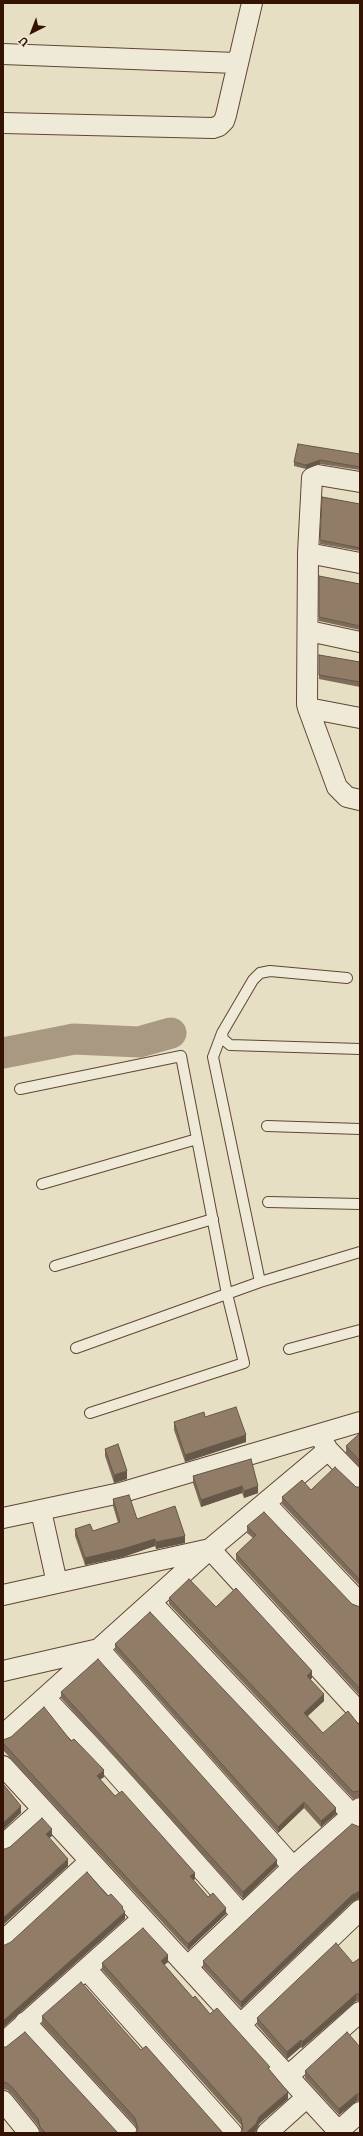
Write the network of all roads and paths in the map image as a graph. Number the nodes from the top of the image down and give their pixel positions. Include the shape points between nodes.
1 (252, 3) edge
2 (3, 54) edge
3 (236, 63) junction
4 (3, 123) edge
5 (360, 482) edge
6 (308, 553) junction
7 (360, 563) edge
8 (309, 631) junction
9 (360, 642) edge
10 (308, 708) junction
11 (360, 718) edge
12 (360, 800) edge
13 (347, 978) dead end
14 (222, 1033) junction
15 (360, 1049) edge
16 (20, 1089) dead end
17 (267, 1126) dead end
18 (360, 1129) edge
19 (197, 1139) junction
20 (42, 1184) dead end
21 (268, 1202) dead end
22 (360, 1204) edge
23 (213, 1219) junction
24 (360, 1252) edge
25 (55, 1266) dead end
26 (260, 1282) junction
27 (227, 1294) junction
28 (360, 1330) edge
29 (76, 1348) dead end
30 (288, 1349) dead end
31 (90, 1413) dead end
32 (360, 1422) edge
33 (323, 1442) junction
34 (360, 1483) edge
35 (265, 1503) junction
36 (41, 1511) junction
37 (3, 1518) edge
38 (210, 1549) junction
39 (57, 1583) junction
40 (3, 1595) edge
41 (151, 1602) junction
42 (360, 1603) edge
43 (99, 1649) junction
44 (3, 1671) edge
45 (45, 1698) junction
46 (360, 1713) edge
47 (3, 1735) edge
48 (3, 1766) edge
49 (42, 1810) junction
50 (358, 1815) edge
51 (3, 1845) edge
52 (90, 1861) junction
53 (292, 1867) junction
54 (360, 1910) edge
55 (242, 1915) junction
56 (142, 1919) junction
57 (3, 1941) edge
58 (188, 1966) junction
59 (86, 1969) junction
60 (360, 2012) edge
61 (25, 2022) junction
62 (241, 2024) junction
63 (3, 2043) edge
64 (288, 2076) junction
65 (306, 2098) junction
66 (3, 2102) edge
67 (360, 2112) edge
68 (339, 2132) edge
69 (29, 2133) edge
70 (127, 2133) edge
71 (232, 2133) edge
72 (267, 2133) edge

1 - 3 street
2 - 3 street
3 - 4 street via 224,121 213,128
5 - 6 street via 314,476
6 - 7 street
6 - 8 street
8 - 9 street
8 - 10 street
10 - 11 street
10 - 12 street via 337,788 347,797
13 - 14 lane via 270,971 260,973 253,980
14 - 15 lane via 223,1039 230,1045
14 - 26 lane via 213,1057
16 - 19 lane via 181,1056
17 - 18 lane
19 - 20 lane
19 - 23 lane
21 - 22 lane
23 - 25 lane
23 - 27 lane
24 - 26 lane
26 - 27 lane
27 - 29 lane
27 - 31 lane via 244,1363
28 - 30 lane
32 - 33 street
33 - 34 street
33 - 35 street
33 - 36 street
35 - 38 street
35 - 42 street
36 - 37 street
36 - 39 street
38 - 39 street
38 - 41 street
38 - 46 street
39 - 40 street
41 - 43 street
41 - 50 street
43 - 44 street
43 - 45 street
43 - 53 street
45 - 47 street
45 - 55 street via 107,1763
48 - 49 street
49 - 51 street
49 - 52 street
50 - 53 street
52 - 56 street
52 - 57 street
53 - 55 street
54 - 62 street
55 - 58 street
56 - 58 street
56 - 59 street
58 - 62 street
59 - 61 street
59 - 71 street
60 - 64 street
61 - 63 street
61 - 70 street
62 - 64 street
64 - 65 street
65 - 68 street
65 - 72 street
66 - 69 street
67 - 68 street

